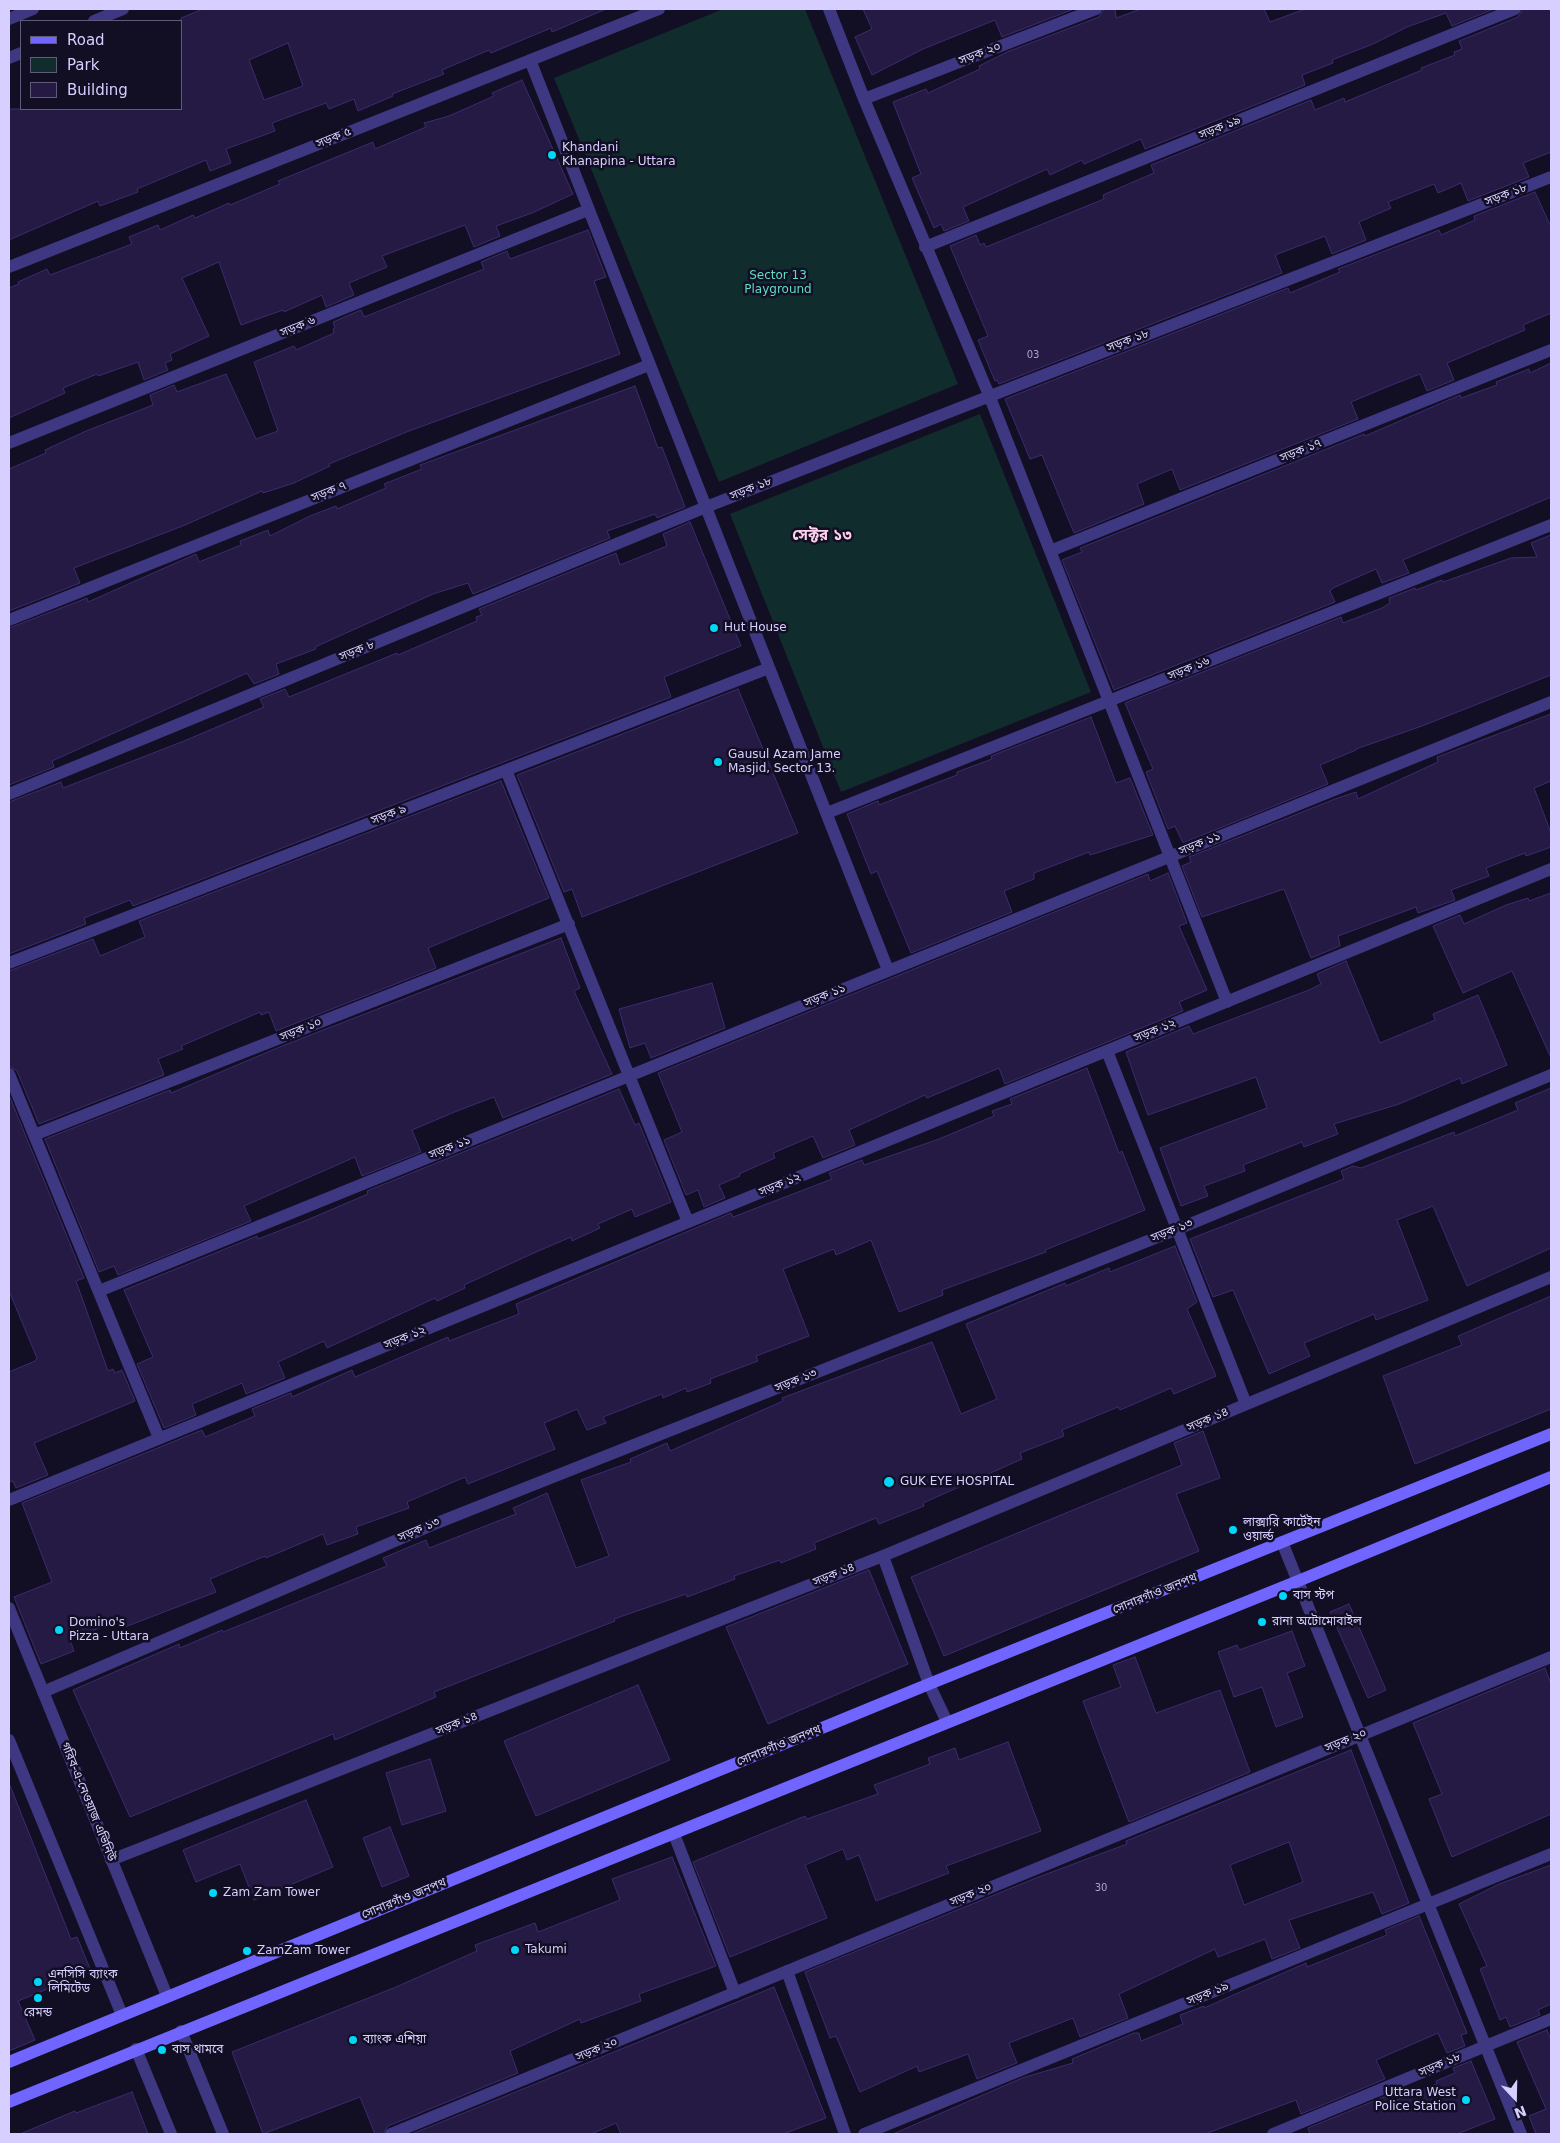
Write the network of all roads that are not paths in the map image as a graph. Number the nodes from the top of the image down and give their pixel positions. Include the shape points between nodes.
1 (33, 9) edge
2 (123, 9) edge
3 (658, 9) edge
4 (829, 9) edge
5 (1096, 9) edge
6 (1515, 9) edge
7 (9, 19) edge
8 (96, 20) edge
9 (530, 60) junction
10 (864, 100) junction
11 (1551, 177) edge
12 (588, 210) junction
13 (926, 247) junction
14 (9, 267) edge
15 (1551, 350) edge
16 (649, 365) junction
17 (989, 395) junction
18 (9, 443) edge
19 (706, 508) junction
20 (1551, 525) edge
21 (1050, 551) junction
22 (9, 620) edge
23 (769, 668) junction
24 (1109, 701) junction
25 (1551, 702) edge
26 (506, 770) junction
27 (9, 794) edge
28 (827, 813) junction
29 (1170, 856) junction
30 (1551, 869) edge
31 (569, 924) junction
32 (9, 962) edge
33 (888, 970) junction
34 (1227, 1002) junction
35 (1107, 1051) junction
36 (9, 1074) edge
37 (629, 1075) junction
38 (1551, 1075) edge
39 (34, 1135) junction
40 (688, 1222) junction
41 (1178, 1229) junction
42 (1551, 1277) edge
43 (99, 1291) junction
44 (1246, 1404) junction
45 (1551, 1434) edge
46 (159, 1438) junction
47 (1551, 1476) edge
48 (9, 1500) edge
49 (1282, 1542) junction
50 (882, 1556) junction
51 (1298, 1581) junction
52 (9, 1608) edge
53 (1551, 1657) edge
54 (930, 1684) junction
55 (42, 1692) junction
56 (947, 1722) junction
57 (1359, 1736) junction
58 (9, 1740) edge
59 (674, 1834) junction
60 (1551, 1854) edge
61 (112, 1860) junction
62 (1427, 1904) junction
63 (787, 1971) junction
64 (736, 1993) junction
65 (167, 1996) junction
66 (122, 2014) junction
67 (1551, 2019) edge
68 (181, 2031) junction
69 (1485, 2046) junction
70 (136, 2049) junction
71 (9, 2062) edge
72 (9, 2102) edge
73 (171, 2134) edge
74 (223, 2134) edge
75 (391, 2134) edge
76 (846, 2134) edge
77 (864, 2134) edge
78 (1273, 2134) edge
79 (1521, 2134) edge

1 - 7 street
2 - 8 street
3 - 9 street, সড়ক ৫
4 - 10 street
5 - 10 street, সড়ক ২০
6 - 13 street, সড়ক ১৯
9 - 12 street
9 - 14 street, সড়ক ৫
10 - 13 street
11 - 17 street, সড়ক ১৮
12 - 16 street
12 - 18 street, সড়ক ৬
13 - 17 street
15 - 21 street, সড়ক ১৭
16 - 19 street
16 - 22 street, সড়ক ৭
17 - 19 street, সড়ক ১৮
17 - 21 street
19 - 23 street
19 - 27 street, সড়ক ৮
20 - 24 street, সড়ক ১৬
21 - 24 street
23 - 26 street, সড়ক ৯
23 - 28 street
24 - 28 street, সড়ক ১৬
24 - 29 street
25 - 29 street, সড়ক ১১
26 - 31 street
26 - 32 street, সড়ক ৯
28 - 33 street
29 - 33 street, সড়ক ১১
29 - 34 street
30 - 34 street, সড়ক ১২
31 - 37 street
31 - 39 street, সড়ক ১০
33 - 37 street, সড়ক ১১
34 - 35 street, সড়ক ১২
35 - 40 street, সড়ক ১২
35 - 41 street
36 - 39 street
37 - 40 street
37 - 43 street, সড়ক ১১
38 - 41 street, সড়ক ১৩
39 - 43 street
40 - 46 street, সড়ক ১২
41 - 44 street
41 - 55 street, সড়ক ১৩ via 432,1525
42 - 44 street, সড়ক ১৪
43 - 46 street
44 - 50 street, সড়ক ১৪
45 - 49 main road, সোনারগাঁও জনপথ
46 - 48 street, সড়ক ১২
47 - 51 main road
49 - 51 street
49 - 54 main road, সোনারগাঁও জনপথ
50 - 54 street
50 - 61 street, সড়ক ১৪
51 - 56 main road
51 - 57 street
52 - 55 street, গরিব-এ-নেওয়াজ এভিনিউ
53 - 57 street, সড়ক ২০
54 - 56 street
54 - 65 main road, সোনারগাঁও জনপথ
55 - 61 street, গরিব-এ-নেওয়াজ এভিনিউ
56 - 59 main road
57 - 62 street
57 - 63 street, সড়ক ২০
58 - 66 street
59 - 64 street
59 - 68 main road
60 - 62 street, সড়ক ১৯
61 - 65 street, গরিব-এ-নেওয়াজ এভিনিউ
62 - 69 street
62 - 77 street, সড়ক ১৯
63 - 64 street, সড়ক ২০
63 - 76 street
64 - 75 street, সড়ক ২০
65 - 66 main road, সোনারগাঁও জনপথ
66 - 71 main road, সোনারগাঁও জনপথ
67 - 69 street, সড়ক ১৮
68 - 70 main road
68 - 74 street
69 - 78 street, সড়ক ১৮
69 - 79 street
70 - 72 main road
70 - 73 street

